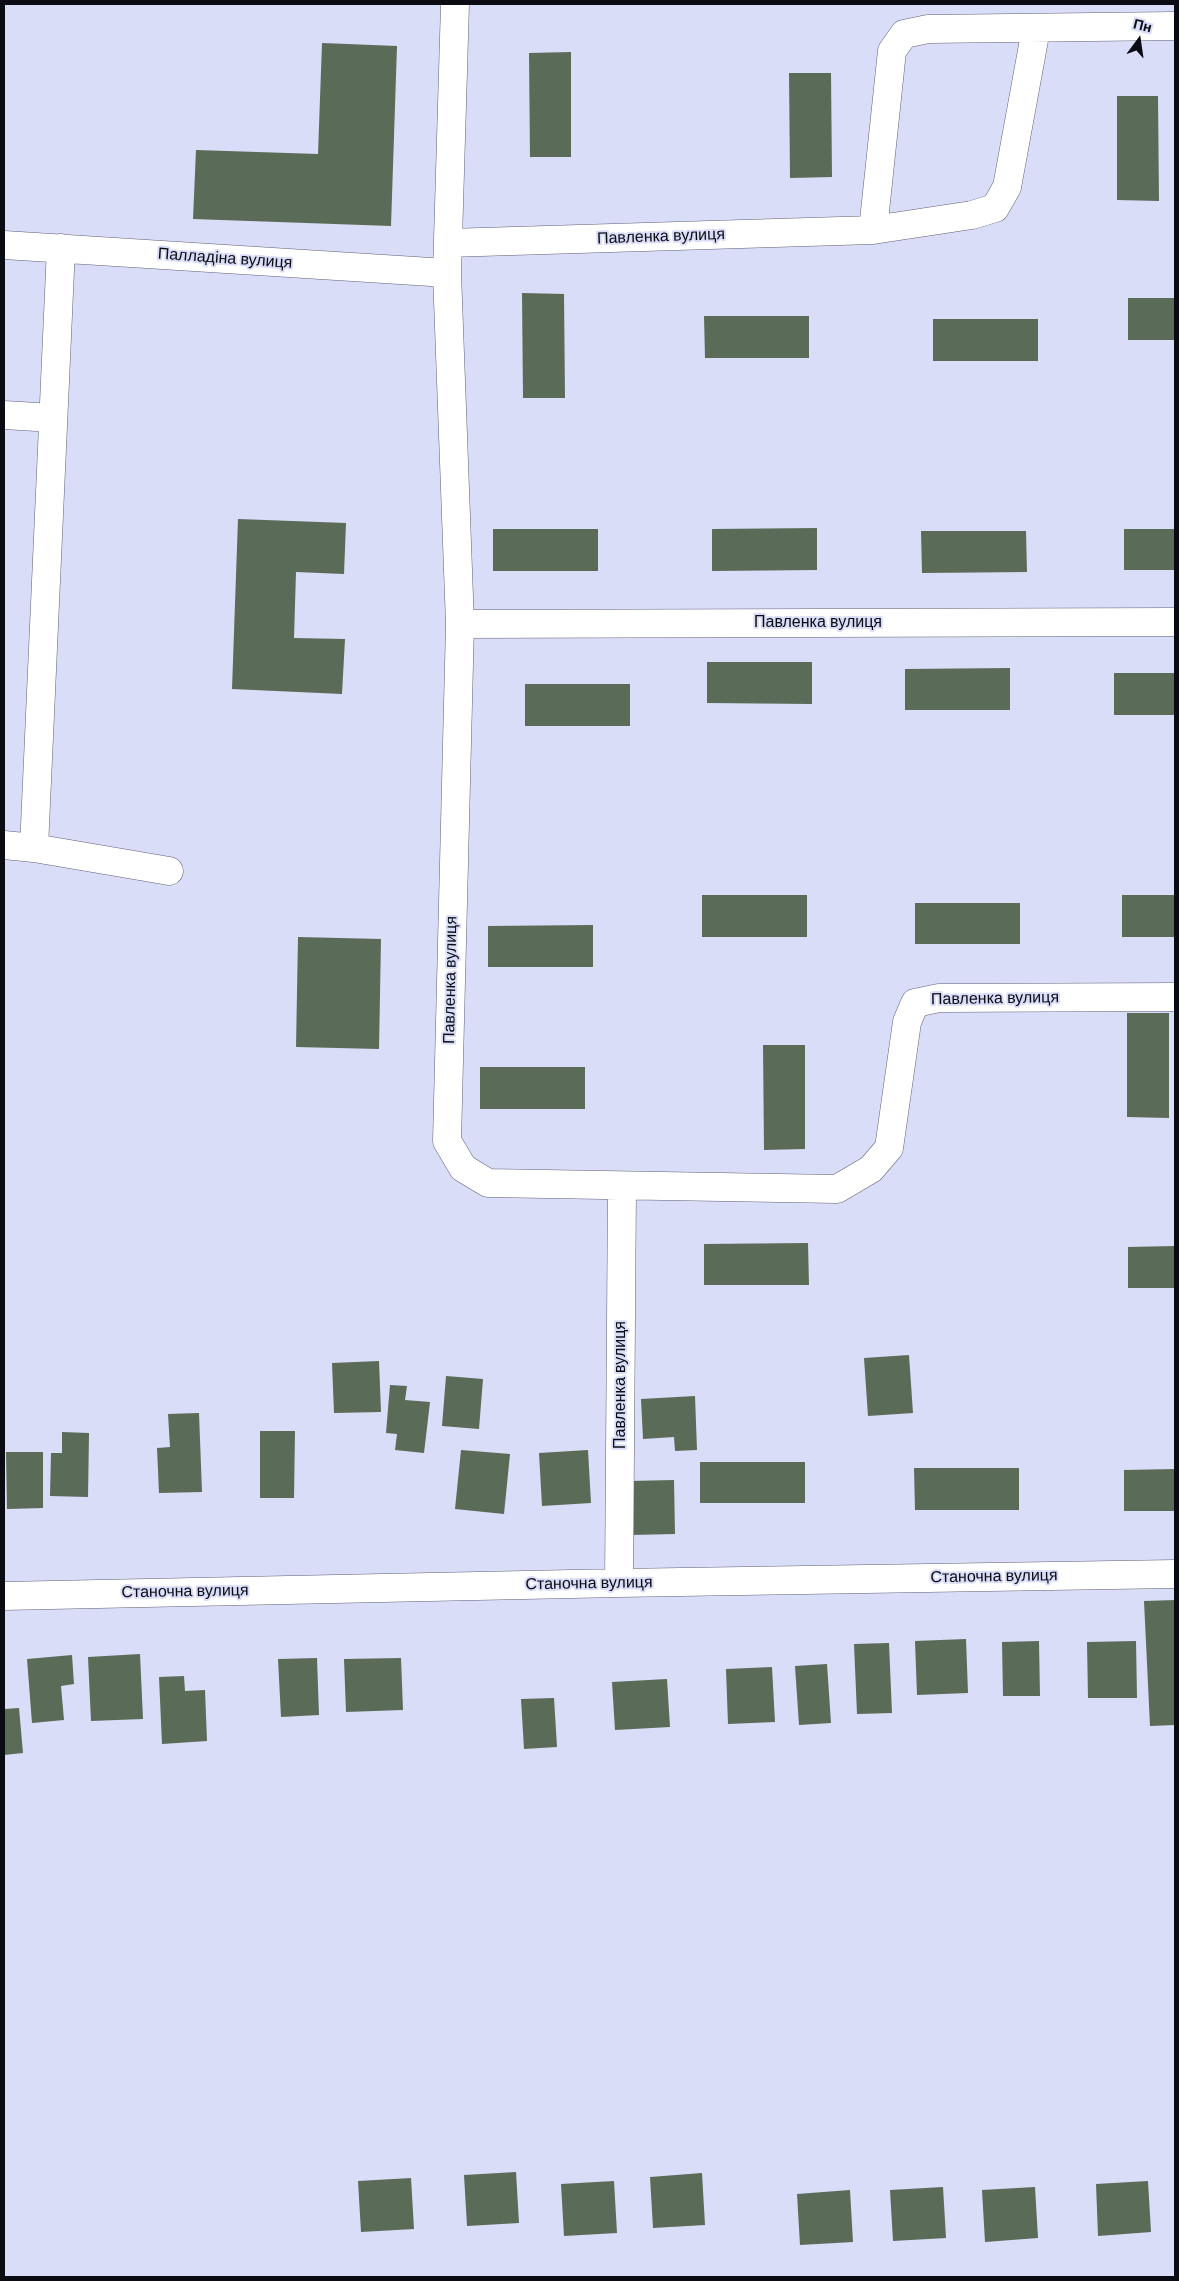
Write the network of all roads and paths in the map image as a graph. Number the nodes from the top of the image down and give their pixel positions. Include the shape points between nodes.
1 (455, 4) edge
2 (1175, 26) edge
3 (1036, 29) junction
4 (874, 230) junction
5 (448, 243) junction
6 (4, 245) edge
7 (61, 248) junction
8 (447, 273) junction
9 (4, 415) edge
10 (53, 418) junction
11 (1175, 622) edge
12 (460, 624) junction
13 (4, 845) edge
14 (34, 848) junction
15 (169, 871) dead end
16 (1175, 997) edge
17 (622, 1186) junction
18 (1175, 1574) edge
19 (619, 1583) junction
20 (4, 1596) edge

1 - 5 street, Павленка вулиця
2 - 3 street
3 - 4 street, Павленка вулиця via 1007,187 996,208 972,215
3 - 4 street via 928,30 904,34 892,51
4 - 5 street, Павленка вулиця
5 - 8 street, Павленка вулиця
6 - 7 street, Палладіна вулиця
7 - 8 street, Палладіна вулиця
7 - 10 street
8 - 12 street, Павленка вулиця
9 - 10 street
10 - 14 street
11 - 12 street, Павленка вулиця
12 - 17 street, Павленка вулиця via 447,1141 463,1168 488,1183
13 - 14 street
14 - 15 street
16 - 17 street, Павленка вулиця via 938,998 915,1003 906,1022 889,1148 871,1169 837,1189
17 - 19 street, Павленка вулиця
18 - 19 street, Станочна вулиця
19 - 20 street, Станочна вулиця

